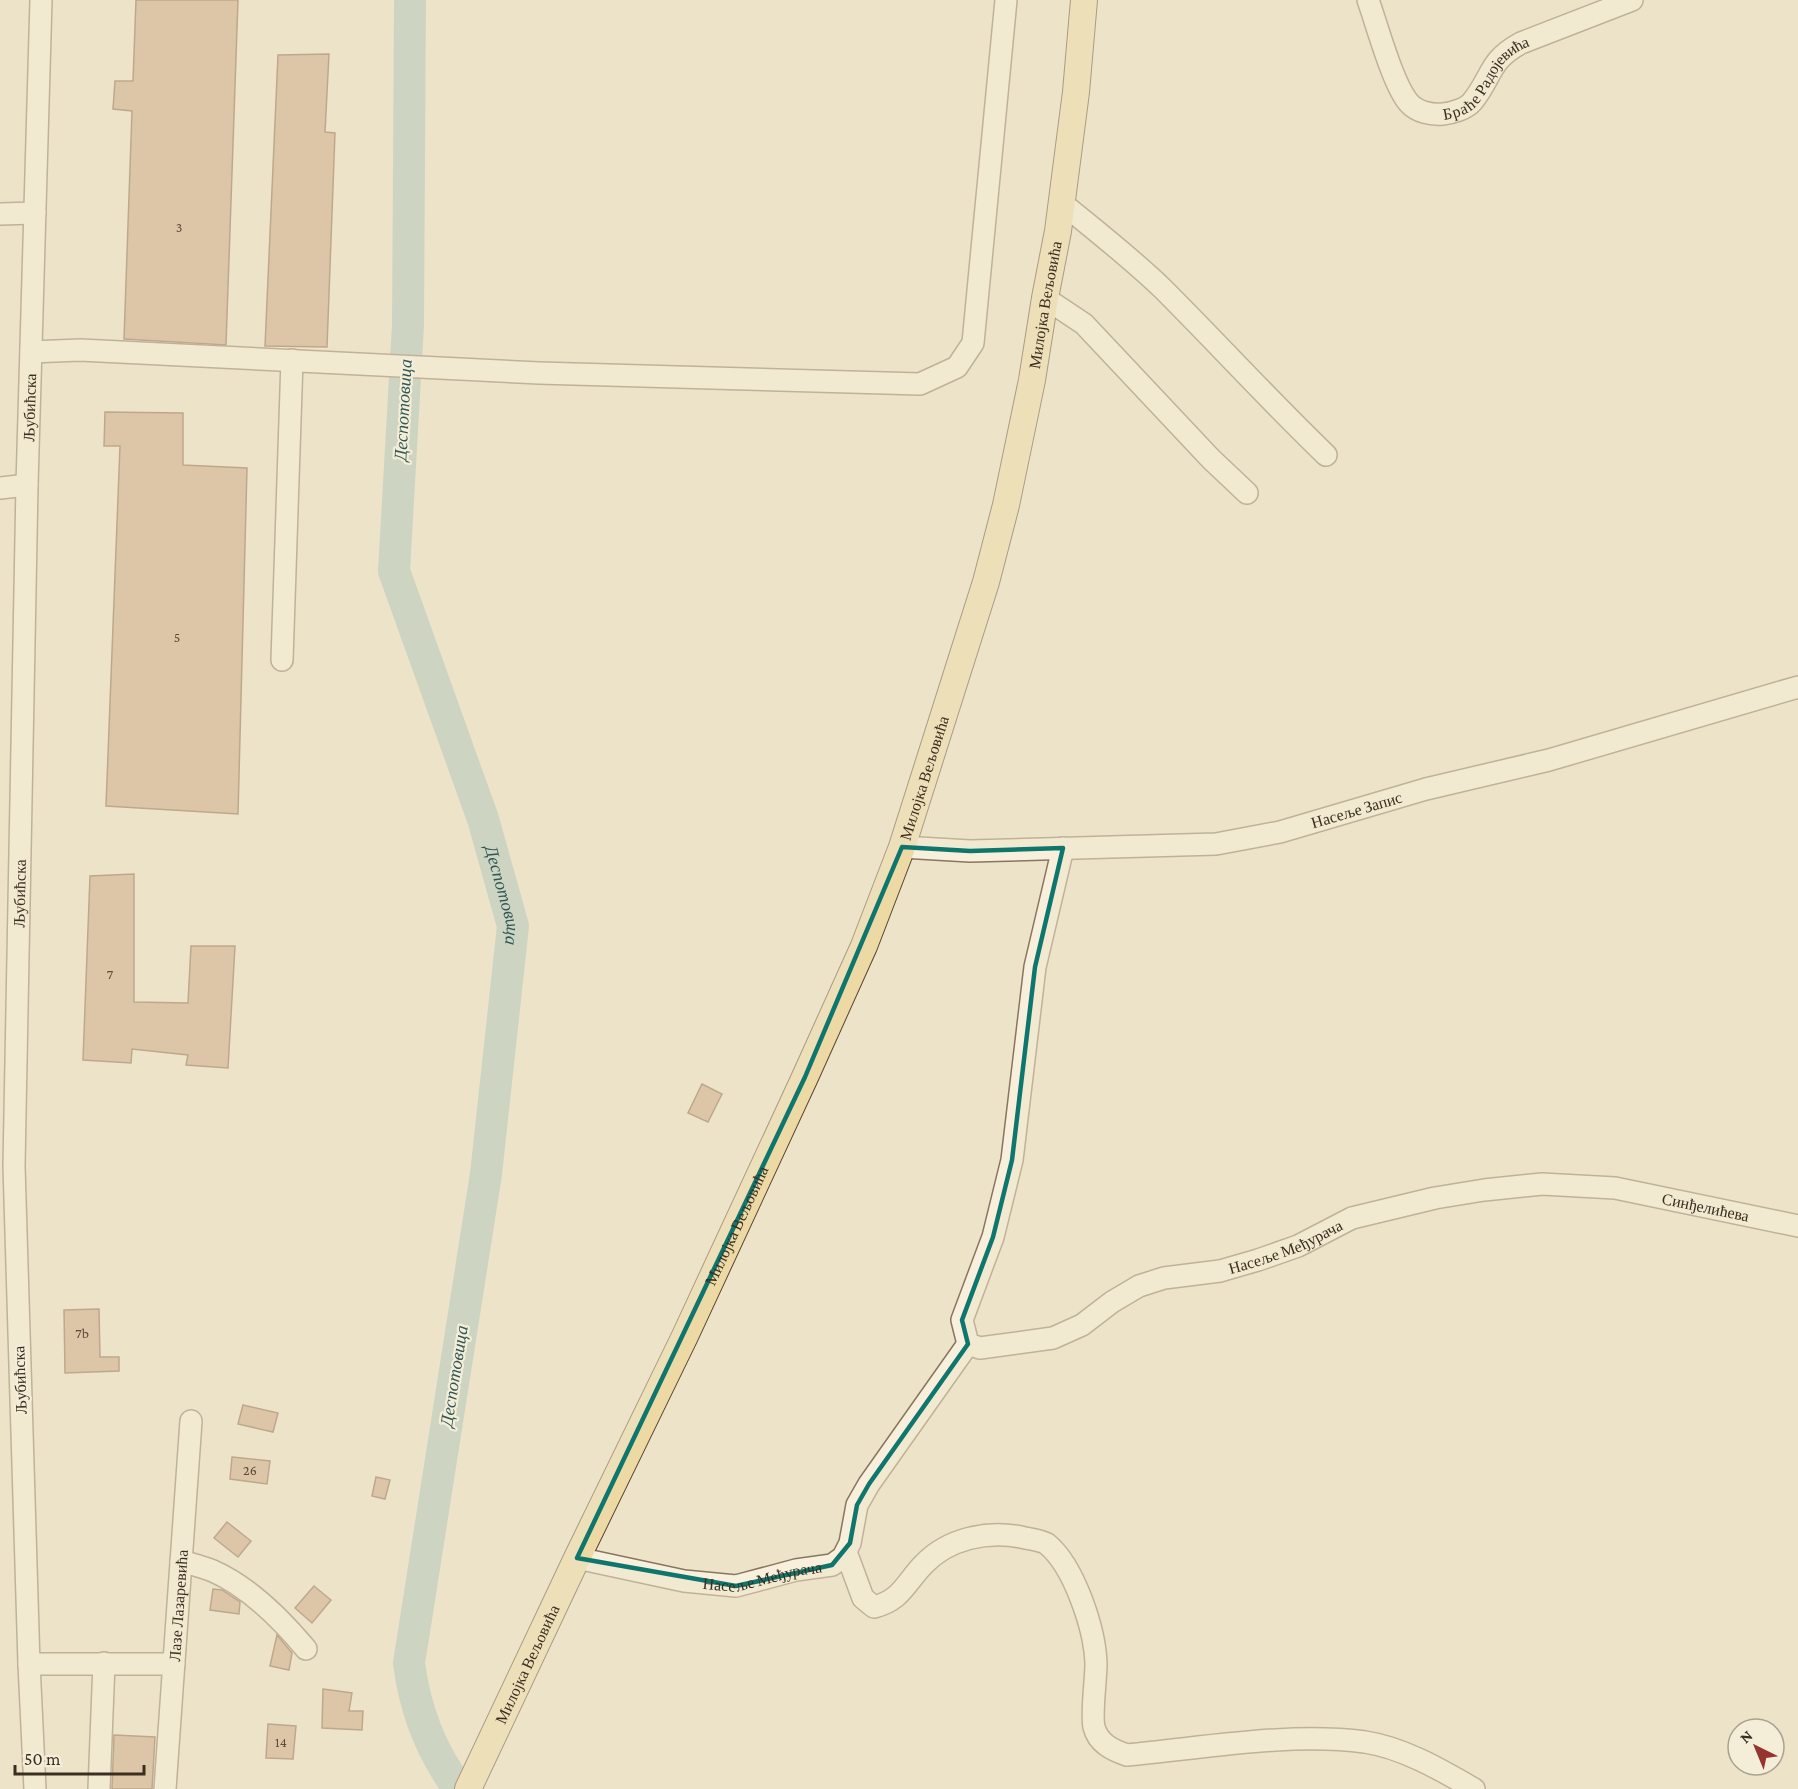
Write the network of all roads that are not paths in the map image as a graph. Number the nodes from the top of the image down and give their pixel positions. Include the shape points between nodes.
1 (41, 0) edge
2 (1006, 0) edge
3 (1084, 0) edge
4 (1368, 0) edge
5 (1632, 0) edge
6 (1062, 204) junction
7 (35, 213) junction
8 (0, 214) edge
9 (1045, 297) junction
10 (31, 352) junction
11 (292, 360) junction
12 (1326, 455) dead end
13 (27, 484) junction
14 (0, 488) edge
15 (1247, 493) dead end
16 (282, 660) dead end
17 (1798, 687) edge
18 (902, 847) junction
19 (1063, 848) junction
20 (1614, 1188) joint
21 (1798, 1226) edge
22 (968, 1344) junction
23 (191, 1421) dead end
24 (846, 1551) junction
25 (577, 1558) junction
26 (181, 1561) junction
27 (306, 1649) dead end
28 (104, 1663) junction
29 (29, 1664) junction
30 (174, 1664) junction
31 (35, 1789) edge
32 (99, 1789) edge
33 (165, 1789) edge
34 (468, 1789) edge
35 (1474, 1789) edge

1 - 7 street, Љубићска
2 - 11 street via 972,343 957,367 920,384 539,373
3 - 6 main road, Милојка Вељовића
4 - 5 street, Браће Радојевића via 1401,92 1411,105 1431,115 1451,113 1471,104 1506,51
6 - 9 main road, Милојка Вељовића
6 - 12 street via 1162,288
7 - 8 street
7 - 10 street, Љубићска
9 - 15 street via 1084,324
9 - 18 main road, Милојка Вељовића via 1032,380 998,539
10 - 11 street via 80,350
10 - 13 street, Љубићска
11 - 16 street
13 - 14 street
13 - 29 street, Љубићска via 14,1166
17 - 19 street, Насеље Запис via 1549,760 1426,789 1280,832 1216,844
18 - 19 street, Насеље Запис via 970,851
18 - 25 main road, Милојка Вељовића via 864,946 806,1077
19 - 22 street via 1035,967 1012,1160 993,1237 962,1320
20 - 21 street, Синђелићева
20 - 22 street, Насеље Међурача via 1542,1184 1484,1190 1352,1218 1298,1246 1258,1260 1139,1286 1082,1325 1053,1338 980,1348
22 - 24 street, Насеље Међурача via 869,1484 857,1505
23 - 26 street, Лазе Лазаревића
24 - 25 street, Насеље Међурача via 831,1565 736,1586 684,1581
24 - 35 street via 863,1598 874,1607 900,1595 925,1563 944,1548 975,1536 1016,1536 1046,1543 1068,1568 1090,1629 1096,1661 1093,1725 1099,1739 1127,1755 1234,1743 1322,1739 1367,1743 1405,1754
25 - 34 main road, Милојка Вељовића
26 - 27 street via 213,1571 234,1583 261,1603
26 - 30 street, Лазе Лазаревића
28 - 29 street
28 - 30 street
28 - 32 street
29 - 31 street, Љубићска
30 - 33 street, Лазе Лазаревића

